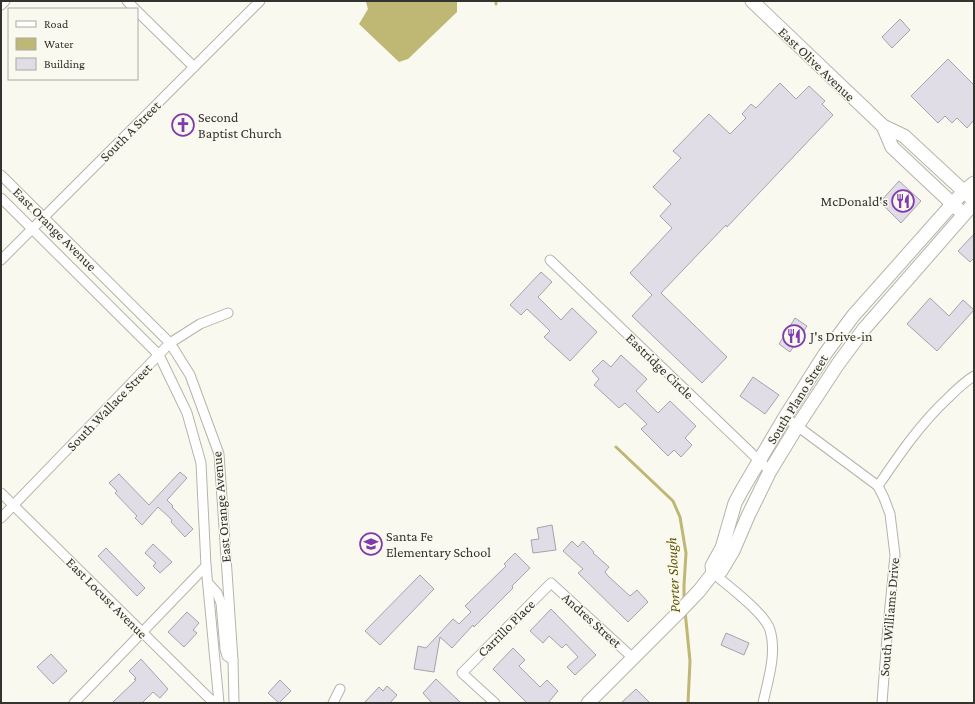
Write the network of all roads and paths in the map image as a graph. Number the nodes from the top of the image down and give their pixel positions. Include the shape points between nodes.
1 (5, 1) edge
2 (260, 1) edge
3 (752, 1) edge
4 (1, 5) edge
5 (138, 12) edge
6 (194, 67) junction
7 (883, 126) junction
8 (1, 175) edge
9 (969, 187) edge
10 (1, 198) edge
11 (974, 202) edge
12 (953, 204) junction
13 (964, 214) junction
14 (44, 218) junction
15 (33, 229) junction
16 (1, 260) edge
17 (550, 260) dead end
18 (228, 313) dead end
19 (840, 334) junction
20 (170, 343) junction
21 (159, 355) junction
22 (974, 376) edge
23 (822, 388) junction
24 (785, 417) junction
25 (798, 426) junction
26 (759, 461) junction
27 (770, 471) junction
28 (878, 486) junction
29 (1, 493) edge
30 (14, 505) junction
31 (1, 518) edge
32 (206, 566) junction
33 (713, 574) junction
34 (208, 583) junction
35 (551, 583) joint
36 (142, 633) junction
37 (633, 658) junction
38 (233, 660) junction
39 (340, 689) dead end
40 (74, 703) edge
41 (214, 703) edge
42 (219, 703) edge
43 (234, 703) edge
44 (333, 703) edge
45 (495, 703) edge
46 (588, 703) edge
47 (763, 703) edge
48 (882, 703) edge

1 - 4 street
2 - 6 street, South A Street
3 - 7 main road, East Olive Avenue
5 - 6 street
6 - 14 street, South A Street
7 - 9 main road, East Olive Avenue via 904,136
7 - 12 main road, East Olive Avenue via 892,147
8 - 14 street, East Orange Avenue
9 - 11 main road, East Olive Avenue
9 - 12 main road, South Plano Street
10 - 15 street, East Orange Avenue
11 - 13 main road, South Plano Street
12 - 13 main road, East Olive Avenue
12 - 19 main road, South Plano Street
13 - 23 main road, South Plano Street via 864,329
14 - 15 street, South A Street
14 - 20 street, East Orange Avenue
15 - 16 street, South A Street
15 - 21 street, East Orange Avenue
17 - 26 street, Eastridge Circle
18 - 20 street, South Wallace Street via 200,324
19 - 23 main road via 842,343 820,377
19 - 24 main road, South Plano Street
20 - 21 street, South Wallace Street
20 - 38 street, East Orange Avenue via 190,375 219,454
21 - 30 street, South Wallace Street
21 - 32 street, East Orange Avenue via 187,413 201,463
22 - 28 street via 938,407 909,440
23 - 25 main road, South Plano Street
24 - 25 street
24 - 26 main road, South Plano Street
25 - 27 main road, South Plano Street
25 - 28 street
26 - 27 street, Eastridge Circle
26 - 33 main road, South Plano Street via 735,503 722,548 712,566
27 - 33 main road, South Plano Street via 728,559 721,571
28 - 48 street, South Williams Drive via 890,514 896,555
29 - 30 street, East Locust Avenue
30 - 31 street, South Wallace Street
30 - 36 street, East Locust Avenue
32 - 34 street, East Orange Avenue
32 - 36 street
33 - 37 main road, South Plano Street via 694,597
33 - 47 street via 750,604 770,629 772,647
34 - 38 street via 217,593 221,603 224,649
34 - 42 street, East Orange Avenue
35 - 37 street, Andres Street
35 - 45 street, Carrillo Place via 462,673
36 - 40 street
36 - 41 street, East Locust Avenue
37 - 46 main road, South Plano Street
38 - 43 street, East Orange Avenue
39 - 44 street

